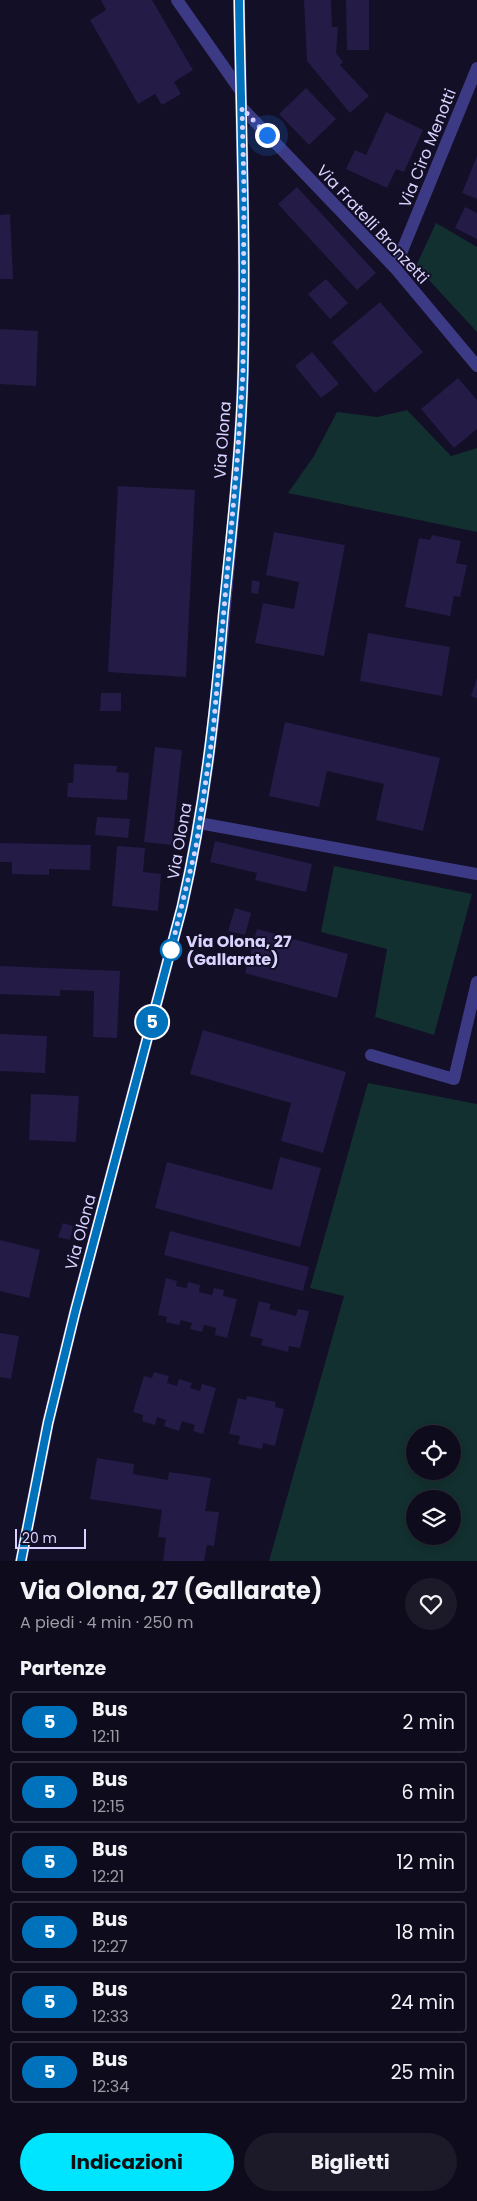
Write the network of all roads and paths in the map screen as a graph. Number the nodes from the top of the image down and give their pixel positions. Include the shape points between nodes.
1 (177, 0) edge
2 (240, 0) edge
3 (477, 68) edge
4 (240, 90) junction
5 (242, 108) junction
6 (395, 268) junction
7 (477, 366) edge
8 (199, 823) junction
9 (477, 874) edge
10 (477, 982) edge
11 (371, 1055) dead end
12 (21, 1561) edge

1 - 4 street
2 - 4 street, Via Olona
3 - 6 street, Via Ciro Menotti
4 - 5 street, Via Olona
5 - 6 street, Via Fratelli Bronzetti
5 - 8 street, Via Olona via 243,382 213,732
6 - 7 street, Via Fratelli Bronzetti
8 - 9 street
8 - 12 street, Via Olona via 180,916 48,1423
10 - 11 street via 454,1079

